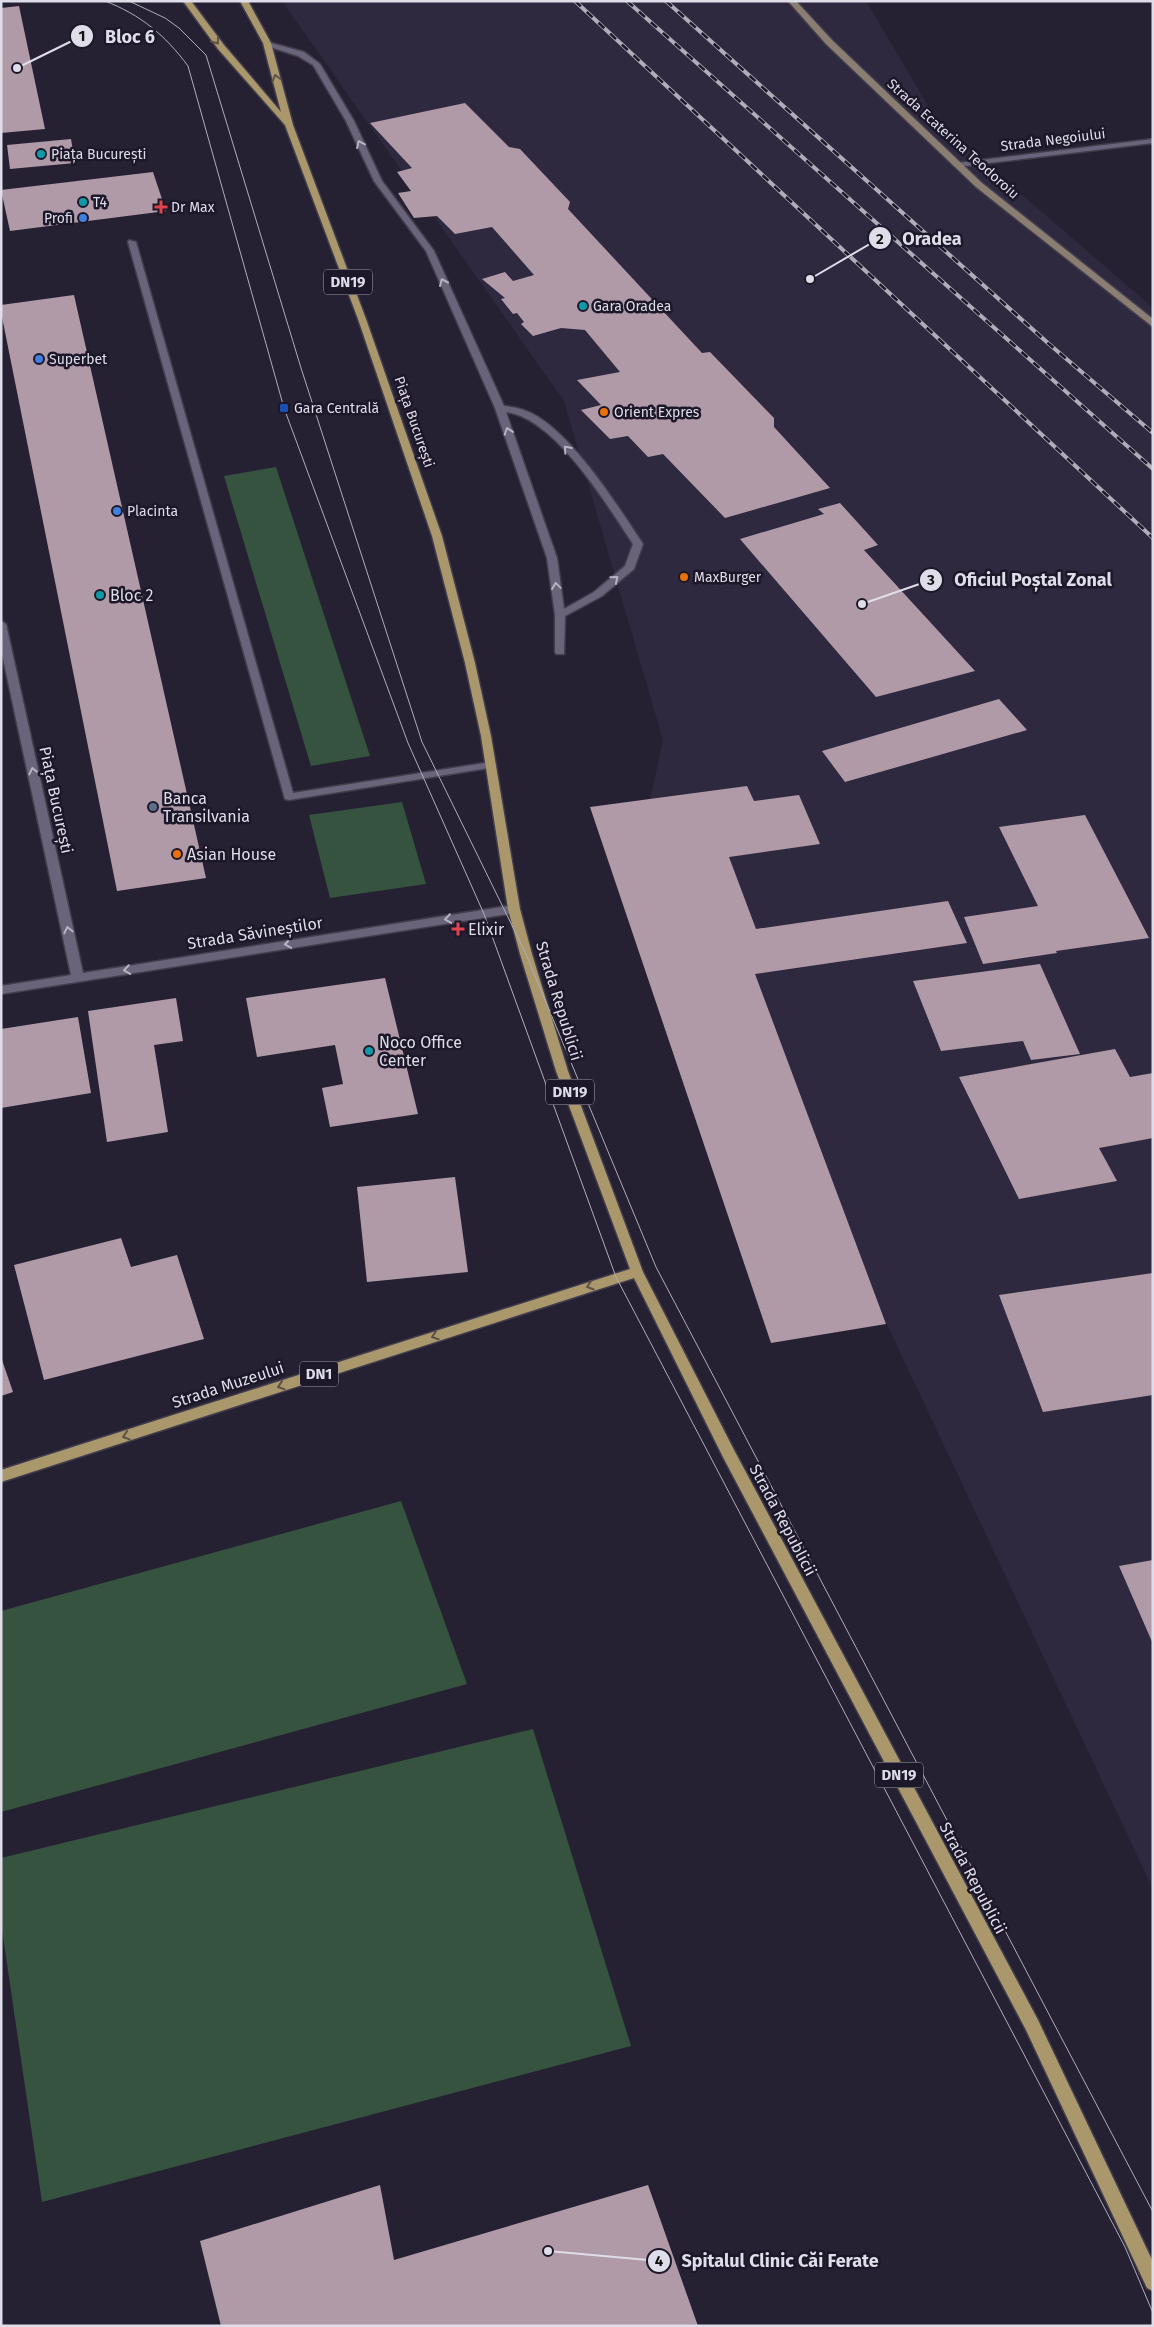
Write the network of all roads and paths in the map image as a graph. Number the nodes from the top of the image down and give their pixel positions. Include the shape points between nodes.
1 (187, 1) edge
2 (244, 1) edge
3 (792, 1) edge
4 (267, 43) junction
5 (289, 125) junction
6 (1153, 141) edge
7 (957, 165) junction
8 (132, 242) dead end
9 (1152, 323) edge
10 (500, 408) junction
11 (560, 615) junction
12 (2, 627) edge
13 (560, 652) dead end
14 (486, 736) joint
15 (491, 765) junction
16 (514, 909) junction
17 (78, 978) junction
18 (1, 990) edge
19 (637, 1272) junction
20 (1, 1476) edge
21 (1153, 2282) edge

1 -> 5 main road, Piața București / DN19 via 221,47
2 - 4 main road, Piața București / DN19
3 - 7 main road, Strada Ecaterina Teodoroiu via 828,42
5 -> 4 main road, Piața București / DN19
10 -> 4 street via 430,251 378,181 332,89 316,64 301,54
5 - 14 main road, Piața București / DN19 via 365,328 436,536
6 - 7 street, Strada Negoiului
7 - 9 main road, Strada Ecaterina Teodoroiu
8 - 15 street via 289,797
11 -> 10 street via 552,558
11 -> 10 street via 598,594 630,567 638,544 597,483 557,437 531,416
11 - 13 street
17 -> 12 street, Piața București
14 - 15 main road, Strada Republicii / DN19
15 - 16 main road, Strada Republicii / DN19
16 -> 17 street, Strada Săvineștilor
16 - 19 main road, Strada Republicii / DN19 via 562,1071
17 - 18 street, Strada Săvineștilor
19 -> 20 main road, Strada Muzeului / DN1
19 - 21 main road, Strada Republicii / DN19 via 728,1453 1032,2025

